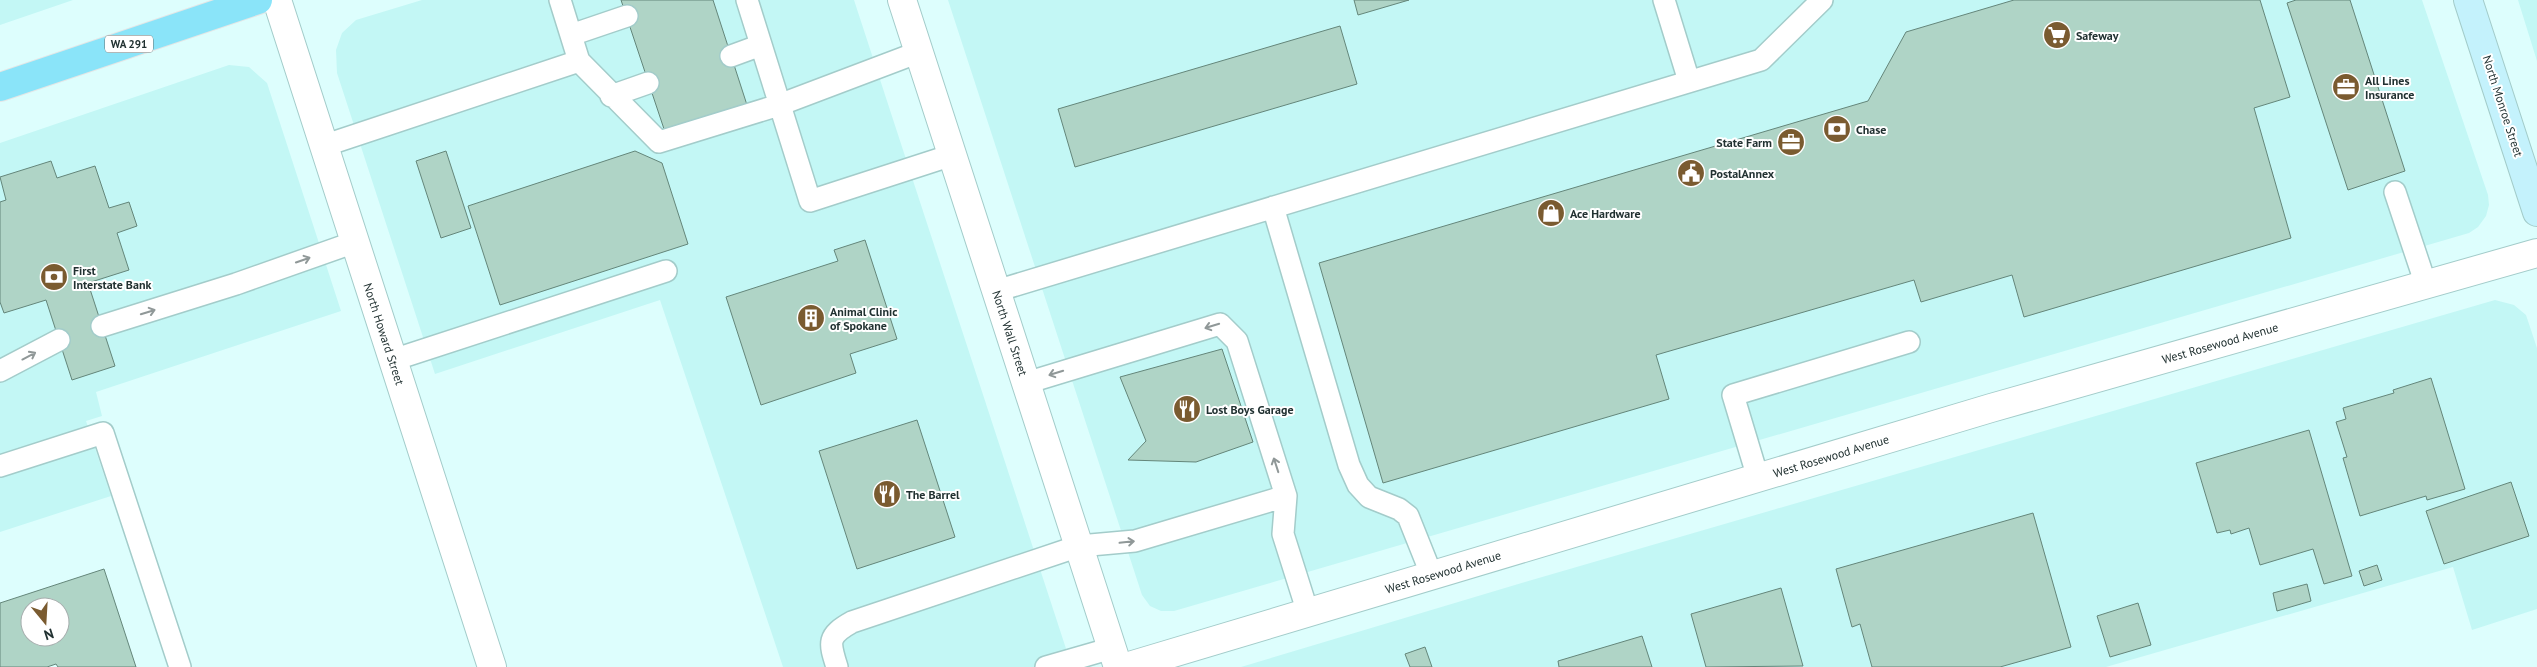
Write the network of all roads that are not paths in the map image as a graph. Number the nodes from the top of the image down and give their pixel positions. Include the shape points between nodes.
1 (258, 0) edge
2 (277, 0) edge
3 (560, 0) edge
4 (746, 0) edge
5 (902, 0) edge
6 (1664, 0) edge
7 (1822, 0) edge
8 (2468, 0) edge
9 (627, 16) dead end
10 (571, 35) junction
11 (761, 45) junction
12 (919, 52) junction
13 (731, 56) dead end
14 (579, 61) junction
15 (1689, 81) junction
16 (648, 83) dead end
17 (0, 87) edge
18 (611, 96) junction
19 (779, 105) junction
20 (323, 146) junction
21 (952, 155) junction
22 (2396, 192) dead end
23 (1273, 207) junction
24 (2537, 212) edge
25 (355, 242) junction
26 (2537, 253) edge
27 (666, 271) dead end
28 (2426, 284) junction
29 (996, 291) junction
30 (102, 326) dead end
31 (59, 340) dead end
32 (1909, 342) dead end
33 (393, 360) junction
34 (0, 371) edge
35 (1026, 382) junction
36 (0, 466) edge
37 (1758, 478) junction
38 (1286, 496) junction
39 (1079, 546) junction
40 (1432, 576) junction
41 (1308, 613) junction
42 (1119, 661) edge
43 (180, 667) edge
44 (492, 667) edge
45 (837, 667) edge
46 (1046, 667) edge

1 - 17 main road, WA 291
2 - 20 street, North Howard Street
3 - 10 lane
4 - 11 lane
5 - 12 street, North Wall Street
6 - 15 lane
7 - 15 lane via 1761,60
8 - 24 main road, North Monroe Street
9 - 10 lane
10 - 14 lane
11 - 13 lane
11 - 19 lane
12 - 19 lane
12 - 21 street, North Wall Street
14 - 18 lane
14 - 20 lane
15 - 23 lane
16 - 18 lane
18 - 19 lane via 659,142
19 - 21 lane via 810,201
20 - 25 street, North Howard Street
21 - 29 street, North Wall Street
22 - 28 lane
23 - 29 lane
23 - 40 lane via 1349,465 1358,485 1369,497 1408,516
30 -> 25 lane
25 - 33 street, North Howard Street
26 - 28 street, West Rosewood Avenue
27 - 33 lane
28 - 37 street, West Rosewood Avenue
29 - 35 street, North Wall Street
34 -> 31 lane
32 - 37 lane via 1733,395
33 - 44 street, North Howard Street
38 -> 35 lane via 1237,341 1220,324
35 - 39 street, North Wall Street
36 - 43 lane via 103,434
37 - 40 street, West Rosewood Avenue
39 -> 38 lane via 1135,541
38 - 41 lane via 1283,534
39 - 42 street, North Wall Street
39 - 45 lane via 852,622 834,635 830,644
40 - 41 street, West Rosewood Avenue
41 - 42 street, West Rosewood Avenue
42 - 46 lane

